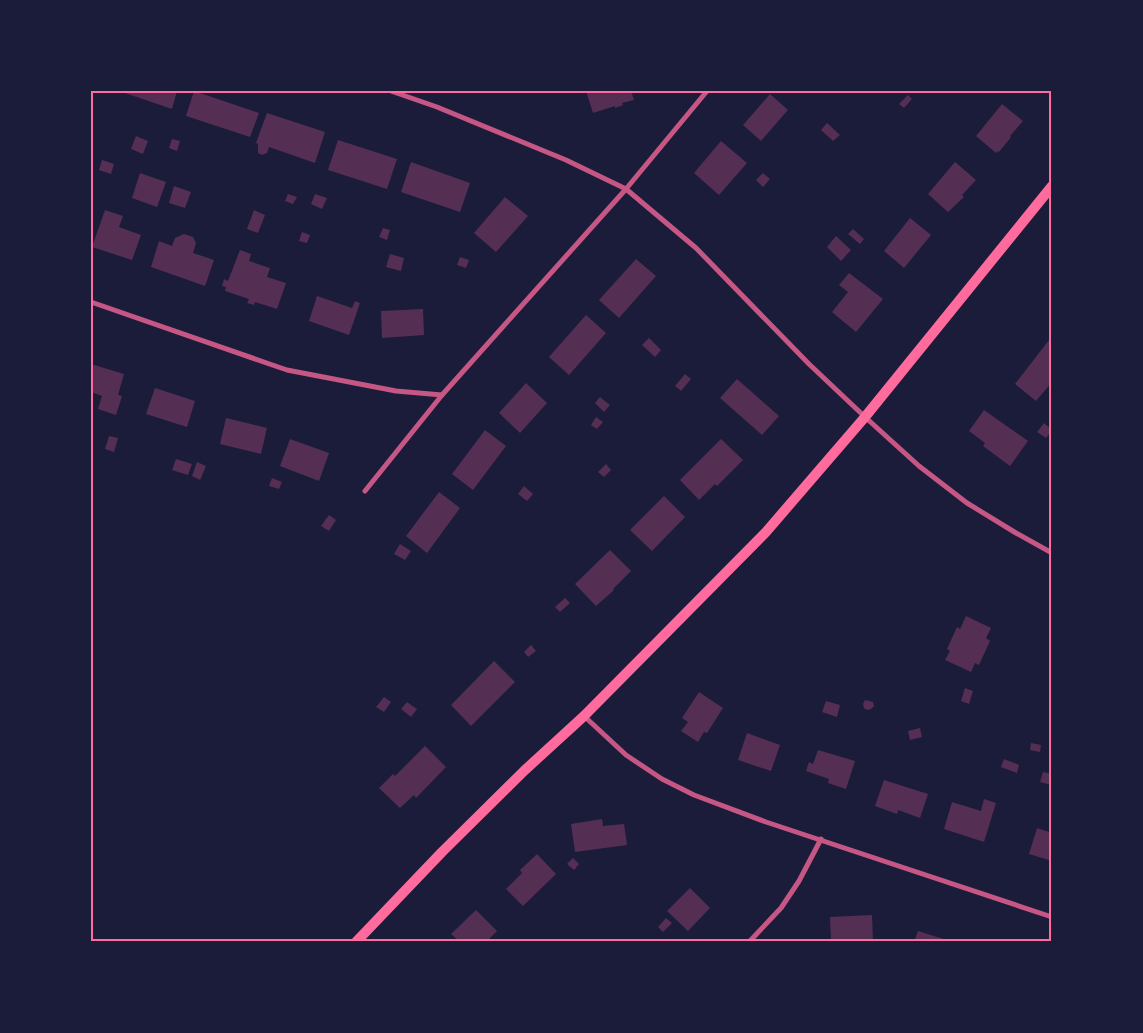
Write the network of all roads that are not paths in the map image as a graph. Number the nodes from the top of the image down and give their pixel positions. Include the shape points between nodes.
1 (391, 91) edge
2 (707, 91) edge
3 (1052, 186) edge
4 (626, 189) junction
5 (91, 302) edge
6 (442, 395) junction
7 (865, 417) junction
8 (365, 491) dead end
9 (1052, 553) edge
10 (584, 716) junction
11 (821, 840) junction
12 (1052, 916) edge
13 (356, 942) edge
14 (749, 942) edge

1 - 4 street via 437,106
2 - 4 street
3 - 7 main road
4 - 6 street
4 - 7 street via 696,248
5 - 6 street via 287,370 396,391
6 - 8 street
7 - 9 street via 919,466 967,503
7 - 10 main road via 766,532
10 - 11 street via 626,755 662,779 694,795
10 - 13 main road
11 - 12 street
11 - 14 street via 781,908

